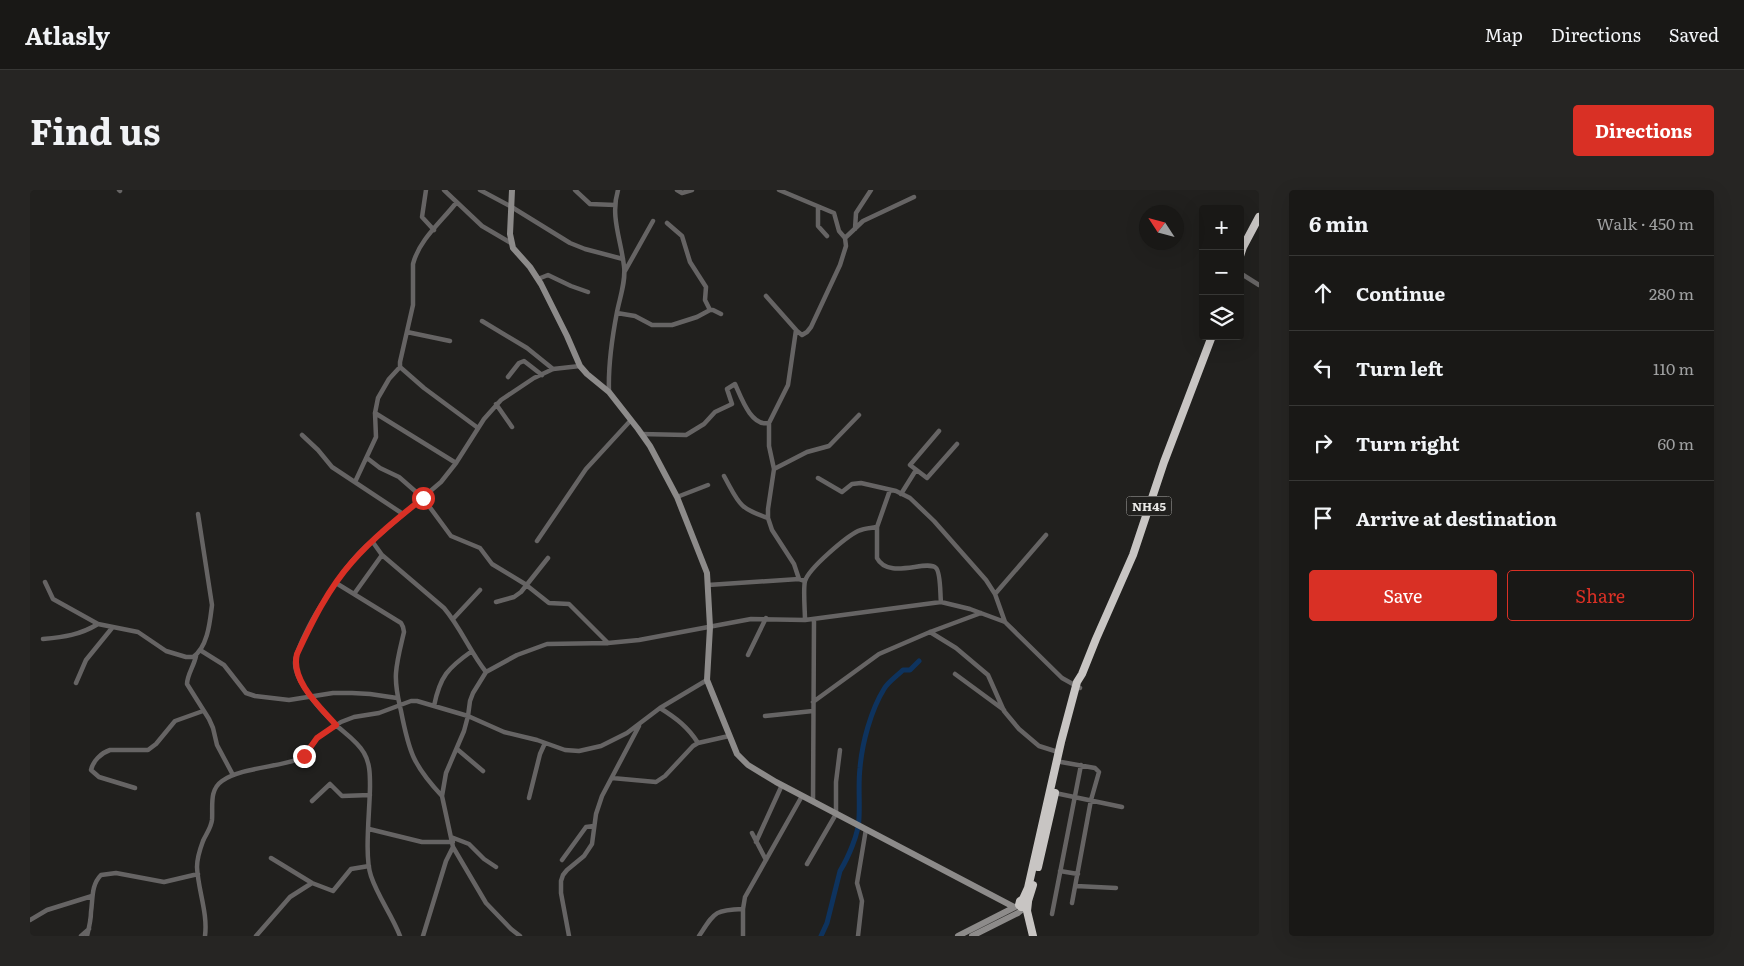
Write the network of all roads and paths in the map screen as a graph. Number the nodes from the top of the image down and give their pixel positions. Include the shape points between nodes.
1 (426, 190) edge
2 (444, 190) edge
3 (480, 190) edge
4 (512, 190) edge
5 (575, 190) edge
6 (618, 190) edge
7 (677, 190) edge
8 (692, 190) edge
9 (779, 190) edge
10 (871, 190) edge
11 (914, 197) dead end
12 (456, 203) junction
13 (614, 205) junction
14 (510, 206) junction
15 (818, 208) junction
16 (1259, 217) edge
17 (653, 221) dead end
18 (667, 223) dead end
19 (855, 229) junction
20 (434, 230) junction
21 (827, 236) dead end
22 (845, 238) junction
23 (511, 243) junction
24 (1242, 250) edge
25 (623, 259) junction
26 (624, 272) junction
27 (1244, 276) edge
28 (538, 279) junction
29 (1259, 285) edge
30 (588, 292) dead end
31 (766, 296) dead end
32 (710, 310) junction
33 (617, 313) junction
34 (721, 314) dead end
35 (482, 322) dead end
36 (796, 330) junction
37 (407, 332) junction
38 (1210, 340) edge
39 (450, 341) dead end
40 (580, 366) junction
41 (400, 367) junction
42 (553, 369) junction
43 (542, 375) junction
44 (508, 377) dead end
45 (610, 392) junction
46 (496, 404) junction
47 (375, 413) junction
48 (859, 415) dead end
49 (631, 420) junction
50 (769, 424) junction
51 (478, 428) junction
52 (512, 428) dead end
53 (939, 431) dead end
54 (641, 434) junction
55 (302, 435) dead end
56 (957, 444) dead end
57 (367, 458) junction
58 (456, 464) junction
59 (774, 469) junction
60 (916, 470) junction
61 (724, 476) dead end
62 (818, 478) dead end
63 (355, 482) junction
64 (708, 485) dead end
65 (890, 490) junction
66 (901, 494) junction
67 (677, 496) junction
68 (423, 498) junction
69 (198, 514) dead end
70 (403, 514) junction
71 (768, 518) junction
72 (877, 527) junction
73 (1046, 535) dead end
74 (372, 541) junction
75 (537, 541) dead end
76 (382, 555) junction
77 (548, 558) dead end
78 (799, 579) junction
79 (805, 581) junction
80 (45, 582) dead end
81 (336, 583) junction
82 (708, 585) junction
83 (527, 586) junction
84 (480, 590) dead end
85 (354, 594) junction
86 (996, 594) junction
87 (496, 602) dead end
88 (941, 602) junction
89 (981, 613) junction
90 (766, 618) junction
91 (453, 619) junction
92 (814, 619) junction
93 (805, 620) junction
94 (1005, 622) junction
95 (98, 624) junction
96 (710, 627) junction
97 (112, 628) junction
98 (930, 632) junction
99 (44, 639) dead end
100 (608, 643) junction
101 (200, 650) junction
102 (472, 650) junction
103 (748, 655) dead end
104 (196, 656) junction
105 (486, 672) junction
106 (954, 674) dead end
107 (707, 680) junction
108 (76, 682) dead end
109 (1078, 687) junction
110 (311, 696) junction
111 (397, 698) junction
112 (813, 702) junction
113 (434, 706) junction
114 (400, 707) junction
115 (660, 708) junction
116 (204, 710) junction
117 (813, 711) junction
118 (1004, 711) junction
119 (468, 716) junction
120 (765, 716) dead end
121 (641, 722) junction
122 (336, 725) junction
123 (729, 736) junction
124 (545, 743) junction
125 (698, 743) junction
126 (457, 749) junction
127 (840, 750) dead end
128 (1058, 752) junction
129 (1061, 762) junction
130 (1081, 765) junction
131 (483, 771) dead end
132 (233, 775) junction
133 (612, 778) junction
134 (782, 785) junction
135 (135, 788) dead end
136 (1055, 792) junction
137 (370, 795) junction
138 (442, 796) junction
139 (802, 796) junction
140 (1075, 797) junction
141 (529, 798) dead end
142 (1091, 800) junction
143 (312, 802) dead end
144 (813, 802) junction
145 (1122, 807) dead end
146 (836, 814) junction
147 (594, 826) junction
148 (369, 829) junction
149 (866, 829) junction
150 (752, 834) dead end
151 (452, 842) junction
152 (756, 842) junction
153 (271, 858) dead end
154 (562, 860) dead end
155 (766, 860) junction
156 (807, 864) dead end
157 (369, 866) junction
158 (496, 867) dead end
159 (1060, 871) junction
160 (198, 874) junction
161 (1078, 874) junction
162 (312, 883) junction
163 (1076, 886) junction
164 (1116, 888) dead end
165 (92, 896) junction
166 (1022, 904) junction
167 (1072, 904) dead end
168 (743, 909) junction
169 (1052, 914) dead end
170 (30, 920) edge
171 (89, 929) junction
172 (81, 936) edge
173 (87, 936) edge
174 (205, 936) edge
175 (256, 936) edge
176 (400, 936) edge
177 (423, 936) edge
178 (520, 936) edge
179 (569, 936) edge
180 (699, 936) edge
181 (743, 936) edge
182 (858, 936) edge
183 (958, 936) edge
184 (972, 936) edge
185 (1033, 936) edge

1 - 20 street via 422,217
2 - 12 street
3 - 14 street
4 - 14 street
5 - 13 street via 590,204
6 - 13 street
7 - 8 street via 682,193
9 - 15 street
10 - 19 street via 856,213
11 - 19 street
12 - 20 street
12 - 23 street via 482,226
13 - 25 street
14 - 23 street
14 - 25 street via 570,243
15 - 21 street via 818,226
15 - 22 street via 834,213 839,232
16 - 24 highway
17 - 26 street
18 - 32 street via 682,236 690,262 706,287 705,300
19 - 22 street
20 - 37 street via 417,251 413,264 414,298
22 - 36 street via 840,265 811,327 802,335
23 - 28 street
25 - 26 street
26 - 33 street
27 - 29 street
28 - 30 street via 548,275
28 - 40 street
31 - 36 street
32 - 33 street via 672,325 652,325 636,316
32 - 34 street
33 - 45 street via 609,368
35 - 42 street via 527,348
36 - 50 street via 788,385
37 - 39 street
37 - 41 street
38 - 109 highway, NH45 via 1164,462 1134,555
40 - 42 street
40 - 45 street
41 - 47 street via 382,388
41 - 51 street
42 - 43 street
43 - 44 street via 524,361
43 - 46 street
45 - 49 street
46 - 51 street
46 - 52 street
47 - 57 street via 376,437
47 - 58 street
48 - 59 street via 829,446 807,452
49 - 54 street
49 - 75 street via 586,469
50 - 54 street via 757,421 735,384 727,389 732,404 715,412 704,424 686,435
50 - 59 street
51 - 58 street
53 - 60 street via 910,465
54 - 67 street
55 - 63 street via 332,467
56 - 60 street via 927,478
57 - 63 street
57 - 68 street via 399,477
58 - 68 street
59 - 71 street
60 - 66 street
61 - 71 street via 743,508
62 - 65 street via 842,492 861,482
63 - 70 street
64 - 67 street
65 - 66 street
65 - 72 street
66 - 86 street via 916,502
67 - 82 street via 700,553
68 - 70 street
68 - 83 street via 451,536 480,548 492,564
69 - 101 street via 212,605
70 - 74 street
71 - 78 street
72 - 79 street via 854,533 823,558
72 - 88 street via 879,562 897,568 936,568
73 - 86 street
74 - 76 street
74 - 81 street
76 - 85 street
76 - 91 street
77 - 83 street
78 - 79 street
78 - 82 street
79 - 93 street
80 - 95 street via 52,599
81 - 85 street
81 - 110 street via 316,615 295,661 299,677
82 - 96 street
83 - 87 street via 517,595
83 - 100 street via 549,603 569,604
84 - 91 street
85 - 111 street via 404,627 396,672
86 - 94 street
88 - 89 street
88 - 92 street
89 - 94 street
89 - 98 street
90 - 93 street
90 - 96 street
90 - 103 street
91 - 102 street
92 - 93 street
92 - 112 street
94 - 109 street via 1062,678
95 - 97 street
95 - 99 street via 73,636
96 - 100 street
96 - 107 street
97 - 104 street via 138,632 172,654
97 - 108 street via 86,660
98 - 112 street via 879,654
98 - 118 street via 956,648 988,675
100 - 105 street via 540,646
101 - 104 street
101 - 110 street via 224,666 249,695 281,700
102 - 105 street
102 - 113 street via 452,666 441,681
104 - 116 street via 187,682
105 - 119 street via 470,701
106 - 118 street
107 - 115 street
107 - 123 street
109 - 128 highway, NH45
109 - 129 highway, NH45
110 - 111 street via 363,693
110 - 122 street
111 - 114 street
112 - 117 street
113 - 114 street via 417,701
113 - 119 street
114 - 122 street via 354,717
114 - 138 street via 412,755 425,778
115 - 121 street
115 - 125 street via 689,728
116 - 132 street via 217,746
116 - 135 street via 175,720 148,750 110,750 93,764 91,770 99,778
117 - 120 street
117 - 144 street
118 - 128 street via 1039,746
119 - 124 street via 504,732
119 - 126 street
121 - 124 street via 627,733 579,751
121 - 133 street
122 - 132 street via 317,738 299,759
122 - 137 street via 363,750 370,774
123 - 125 street
123 - 134 street via 743,761
124 - 141 street
125 - 133 street via 656,782
126 - 131 street
126 - 138 street via 446,774
127 - 146 street
128 - 166 highway, NH45
129 - 130 street
129 - 136 highway, NH45
130 - 140 street
130 - 142 street via 1099,771
132 - 160 street via 218,785 212,796 212,822 200,847
133 - 147 street via 602,796
134 - 139 street
134 - 152 street
136 - 140 street
136 - 166 highway, NH45 via 1031,895
137 - 143 street via 342,796 330,784
137 - 148 street
138 - 151 street
139 - 144 street
139 - 155 street
140 - 142 street
140 - 159 street
142 - 145 street
142 - 161 street
144 - 146 street
146 - 149 street
146 - 156 street
147 - 154 street via 586,827
147 - 179 street via 594,837 588,850 567,870 561,881
148 - 151 street via 422,842
148 - 157 street
149 - 166 street
149 - 182 street via 857,883 862,901
150 - 152 street
151 - 158 street via 469,844
151 - 177 street
151 - 178 street via 486,903
152 - 155 street
153 - 162 street
155 - 168 street
157 - 162 street via 350,869 333,891
157 - 176 street via 373,882
159 - 161 street
159 - 169 street
160 - 165 street via 164,882 106,873 98,878
160 - 174 street via 206,922
161 - 163 street
162 - 175 street via 290,897
163 - 164 street
163 - 167 street
165 - 170 street via 47,910
165 - 171 street
166 - 183 street
166 - 184 street via 1018,913
166 - 185 highway, NH45
168 - 180 street via 715,914
168 - 181 street
171 - 172 street
171 - 173 street

